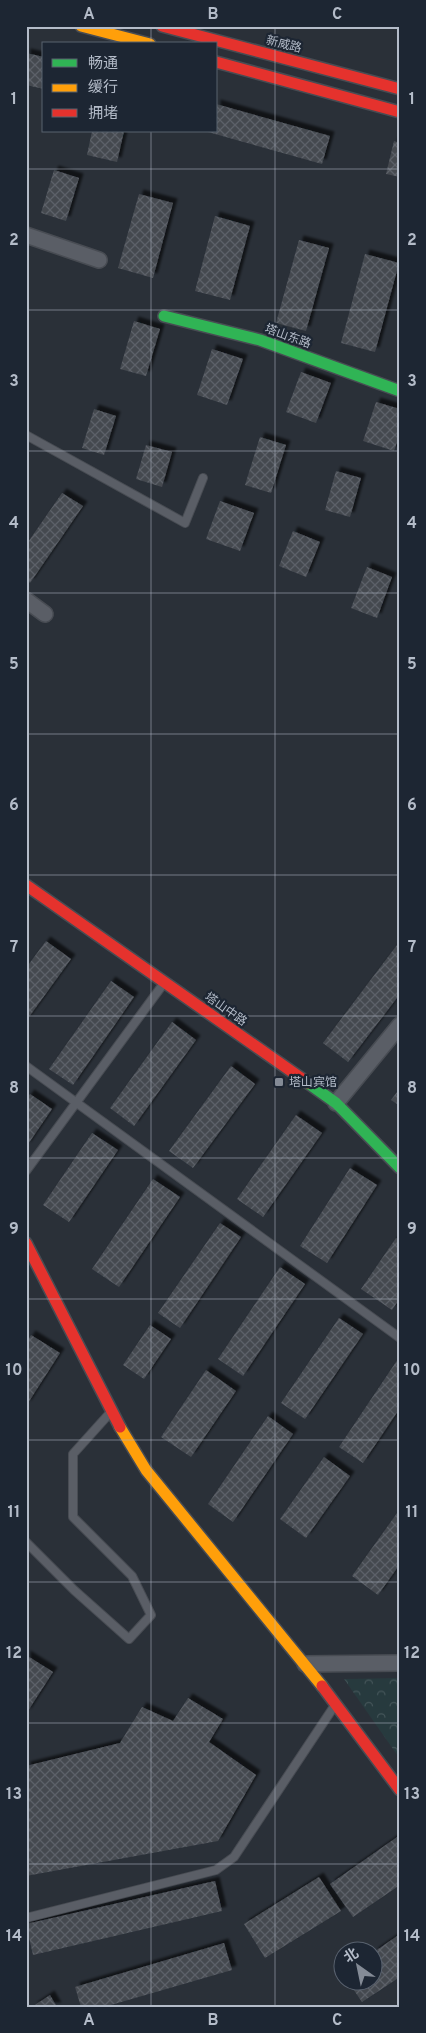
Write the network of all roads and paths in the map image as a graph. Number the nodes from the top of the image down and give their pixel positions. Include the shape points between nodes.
1 (81, 26) edge
2 (162, 26) edge
3 (142, 42) edge
4 (218, 63) edge
5 (347, 74) junction
6 (400, 76) edge
7 (400, 89) edge
8 (400, 112) edge
9 (26, 234) edge
10 (99, 260) dead end
11 (164, 316) dead end
12 (400, 391) edge
13 (26, 435) edge
14 (203, 478) dead end
15 (26, 600) edge
16 (45, 614) dead end
17 (26, 885) edge
18 (164, 982) junction
19 (400, 1025) edge
20 (26, 1066) edge
21 (77, 1102) junction
22 (336, 1103) junction
23 (400, 1168) edge
24 (26, 1171) edge
25 (26, 1243) edge
26 (400, 1338) edge
27 (111, 1412) junction
28 (26, 1542) edge
29 (400, 1663) edge
30 (305, 1664) junction
31 (336, 1703) junction
32 (400, 1790) edge
33 (26, 1918) edge

1 - 3 street
2 - 5 street, 新威路
4 - 8 street
5 - 6 street
5 - 7 street, 新威路
9 - 10 street
11 - 12 street, 塔山东路 via 260,340
13 - 14 lane via 185,523
15 - 16 street
17 - 18 street, 塔山中路
18 - 21 lane
18 - 22 street, 塔山中路
19 - 22 street
20 - 21 lane
21 - 24 lane
21 - 26 lane
22 - 23 street, 塔山中路
25 - 27 street
27 - 28 lane via 73,1454 73,1517 132,1576 151,1615 130,1640
27 - 30 street via 146,1470
29 - 30 street
30 - 31 street
31 - 32 street
31 - 33 lane via 234,1857 216,1870

